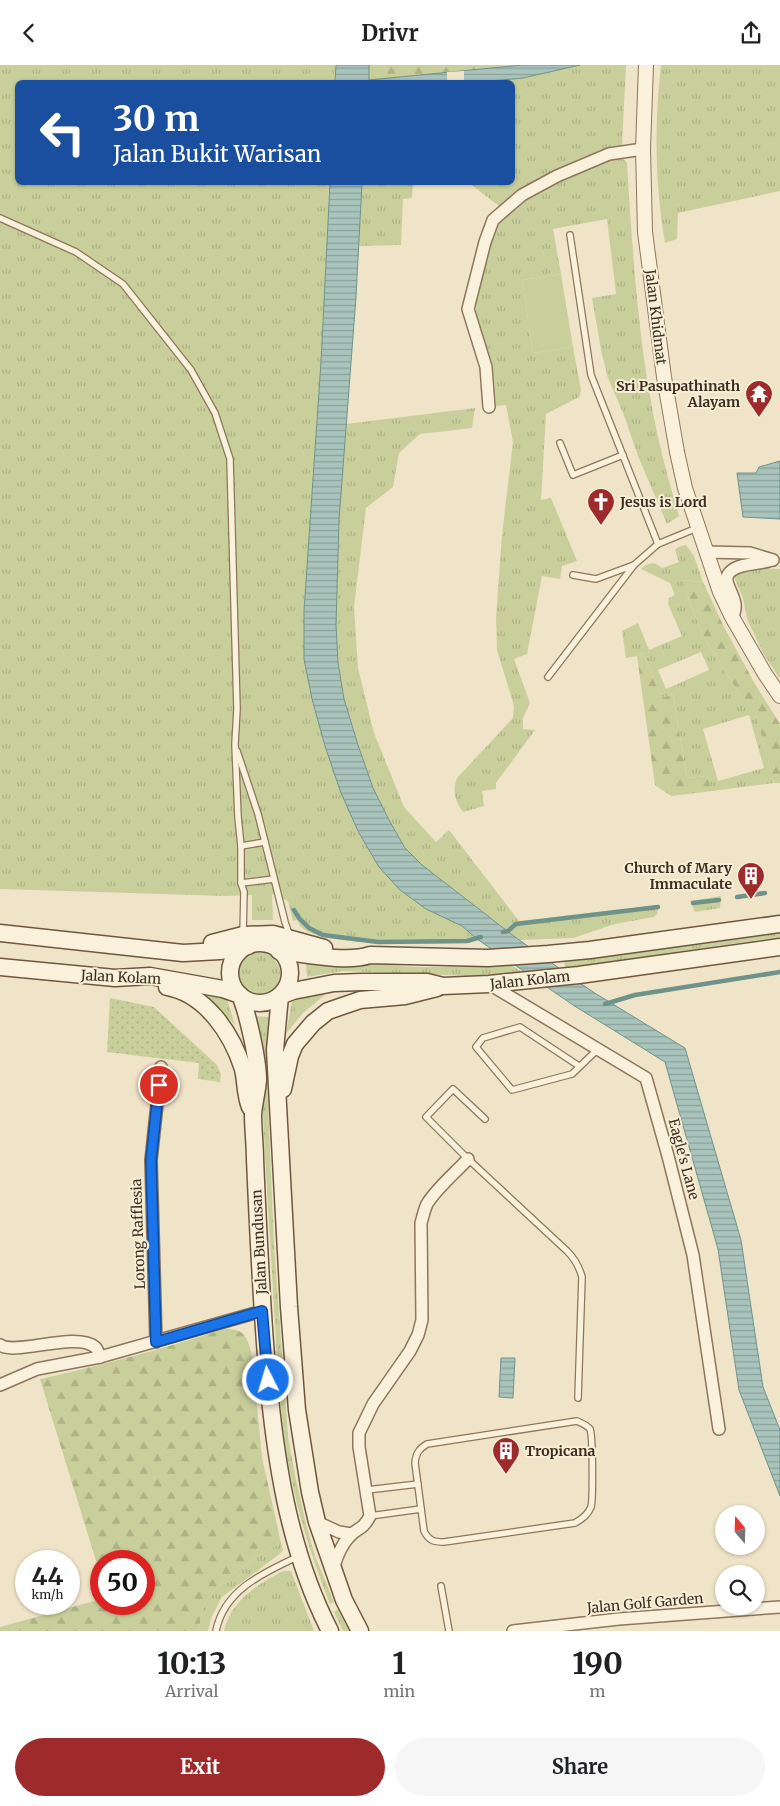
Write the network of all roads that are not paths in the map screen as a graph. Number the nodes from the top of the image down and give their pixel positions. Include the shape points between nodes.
1 (646, 65) edge
2 (643, 149) junction
3 (0, 218) edge
4 (570, 235) dead end
5 (489, 407) dead end
6 (560, 443) dead end
7 (623, 455) junction
8 (697, 527) junction
9 (658, 544) junction
10 (706, 552) junction
11 (776, 560) edge
12 (634, 565) junction
13 (573, 575) dead end
14 (732, 617) junction
15 (548, 677) dead end
16 (780, 696) edge
17 (235, 744) junction
18 (265, 842) junction
19 (242, 846) junction
20 (274, 879) junction
21 (242, 883) junction
22 (780, 924) edge
23 (0, 933) edge
24 (245, 941) junction
25 (285, 945) junction
26 (780, 947) edge
27 (0, 967) edge
28 (116, 977) junction
29 (489, 984) junction
30 (444, 986) junction
31 (240, 995) junction
32 (280, 996) junction
33 (597, 1050) junction
34 (579, 1066) junction
35 (161, 1067) dead end
36 (253, 1114) junction
37 (485, 1119) dead end
38 (278, 1121) junction
39 (468, 1159) junction
40 (262, 1311) junction
41 (156, 1342) junction
42 (0, 1345) edge
43 (100, 1357) junction
44 (0, 1385) edge
45 (578, 1398) dead end
46 (719, 1429) dead end
47 (418, 1484) junction
48 (367, 1490) junction
49 (421, 1509) junction
50 (370, 1516) junction
51 (317, 1522) junction
52 (351, 1534) junction
53 (300, 1556) junction
54 (333, 1569) junction
55 (441, 1586) dead end
56 (780, 1607) edge
57 (216, 1631) edge
58 (330, 1631) edge
59 (360, 1631) edge
60 (449, 1631) edge
61 (513, 1631) edge

1 - 2 street, Jalan Khidmat
2 - 5 street via 609,154 557,176 522,195 493,220 468,309 486,367
2 - 8 street, Jalan Khidmat via 645,233 664,377 685,488
3 - 17 lane via 76,252 123,284 191,370 215,413 230,459 237,709
4 - 7 lane via 591,375
6 - 7 lane via 573,475
7 - 9 lane
8 - 9 lane
8 - 10 street, Jalan Khidmat
9 - 12 lane
10 - 11 street via 750,553
10 - 14 street, Jalan Khidmat
11 - 14 street via 739,567 727,576 736,603
12 - 13 lane via 596,579
12 - 15 lane
14 - 16 street, Jalan Khidmat
17 - 18 lane
17 - 19 lane
18 - 19 lane
18 - 20 lane
19 - 21 lane
20 - 21 lane
20 - 25 lane via 285,922
21 - 24 lane
22 - 25 main road, Jalan Kolam via 600,948 488,958 370,955 346,958
23 - 24 main road, Jalan Kolam via 160,950
24 - 25 main road
24 - 31 main road via 230,974
25 - 32 main road via 290,973 289,982
26 - 29 main road, Jalan Kolam
27 - 28 main road, Jalan Kolam
28 - 31 main road, Jalan Kolam via 150,976
28 - 36 main road via 185,993 214,1015 239,1059 247,1101
29 - 30 main road, Jalan Kolam
29 - 33 street, Eagle's Lane
30 - 32 main road, Jalan Kolam via 428,982 334,983
30 - 38 main road via 405,996 360,1000 328,1011 312,1023 290,1056
31 - 32 main road via 256,1003
31 - 36 main road, Jalan Bundusan via 258,1080
32 - 38 main road, Jalan Bundusan via 275,1050
33 - 34 lane
33 - 46 street, Eagle's Lane via 646,1078 693,1255
34 - 34 lane via 572,1074 512,1090 476,1047 483,1038 520,1027
35 - 41 street, Lorong Rafflesia via 151,1160
36 - 40 main road, Jalan Bundusan
37 - 39 lane via 453,1089 426,1117
38 - 51 main road, Jalan Bundusan via 297,1411
39 - 45 lane via 568,1251 580,1267
39 - 48 street via 433,1196 423,1214 422,1320 410,1351 373,1404 359,1433
40 - 41 street
40 - 53 main road, Jalan Bundusan via 273,1431 285,1505
41 - 43 street
42 - 43 street via 4,1348 83,1343 97,1348
43 - 44 street via 37,1369
47 - 48 lane
47 - 49 lane
47 - 49 lane via 416,1455 427,1444 577,1421 590,1429 591,1506 586,1517 575,1523 434,1542 424,1531
48 - 50 street
49 - 50 lane
50 - 52 street via 360,1529
51 - 52 street
51 - 54 main road, Jalan Bundusan
52 - 54 street via 342,1545
53 - 57 lane via 271,1569 237,1592 224,1606
53 - 58 main road, Jalan Bundusan
54 - 59 main road, Jalan Bundusan
55 - 60 lane
56 - 61 street, Jalan Golf Garden

